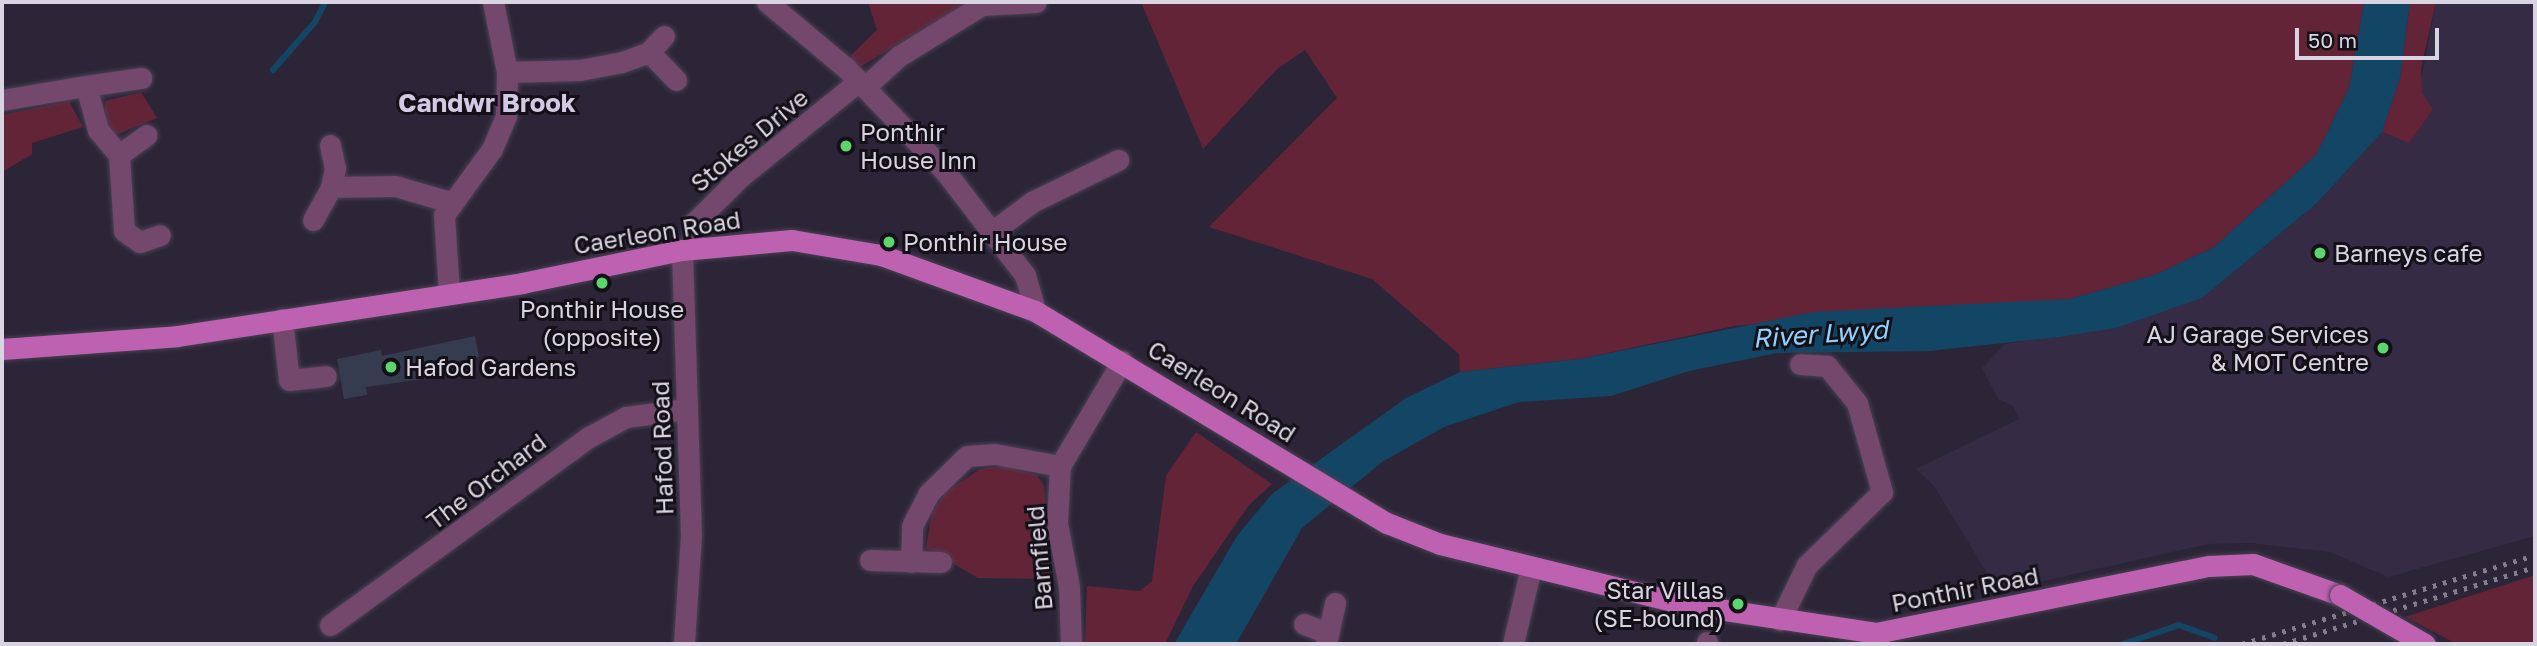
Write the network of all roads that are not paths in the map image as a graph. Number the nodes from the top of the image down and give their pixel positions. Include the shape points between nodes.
1 (494, 2) edge
2 (767, 2) edge
3 (1036, 2) edge
4 (507, 72) junction
5 (141, 78) dead end
6 (676, 80) dead end
7 (862, 84) junction
8 (86, 86) junction
9 (2, 100) edge
10 (147, 135) dead end
11 (330, 145) dead end
12 (119, 155) junction
13 (1118, 160) dead end
14 (331, 187) junction
15 (450, 202) junction
16 (313, 220) dead end
17 (993, 231) junction
18 (160, 235) dead end
19 (688, 249) junction
20 (449, 293) junction
21 (1035, 311) junction
22 (282, 320) junction
23 (2, 349) edge
24 (1122, 361) junction
25 (1800, 364) dead end
26 (326, 376) dead end
27 (686, 408) junction
28 (1060, 466) junction
29 (1346, 497) joint
30 (870, 561) dead end
31 (911, 562) junction
32 (941, 562) dead end
33 (1531, 567) junction
34 (1335, 604) dead end
35 (1780, 620) junction
36 (1304, 624) dead end
37 (330, 625) dead end
38 (1327, 638) edge
39 (684, 644) edge
40 (1071, 644) edge
41 (1513, 644) edge
42 (2425, 644) edge

1 - 4 street
2 - 7 street
3 - 7 street, Stokes Drive via 982,5
4 - 6 street via 580,70 656,44
4 - 15 street via 503,132
5 - 8 street
7 - 17 street via 944,170
7 - 19 street, Stokes Drive via 719,197 694,223
8 - 9 street
8 - 12 street via 98,130
10 - 12 street
11 - 14 street via 335,167
12 - 18 street via 124,231 140,242
13 - 17 street via 1032,202
14 - 15 street via 395,186
14 - 16 street
15 - 20 street via 444,215
17 - 21 street via 1031,286
19 - 20 main road, Caerleon Road
19 - 21 main road, Caerleon Road via 792,240 838,247 881,256
19 - 27 street, Hafod Road
20 - 22 main road, Caerleon Road
21 - 24 main road, Caerleon Road
22 - 23 main road, Caerleon Road via 177,336
22 - 26 street via 289,380
24 - 28 street, Barnfield
24 - 29 main road, Caerleon Road
25 - 35 street via 1827,366 1857,403 1882,492 1807,565
27 - 37 street, The Orchard via 626,417 589,437
27 - 39 street, Hafod Road via 691,535
28 - 31 street via 995,454 967,456 928,494 912,526
28 - 40 street, Barnfield via 1057,523 1069,587
29 - 33 main road, Ponthir Road via 1387,523 1440,544
30 - 31 street
31 - 32 street
33 - 35 main road, Ponthir Road
33 - 41 street
34 - 38 street
35 - 42 main road, Ponthir Road, bridge via 1876,633 2209,566 2253,564 2340,595
36 - 38 street

